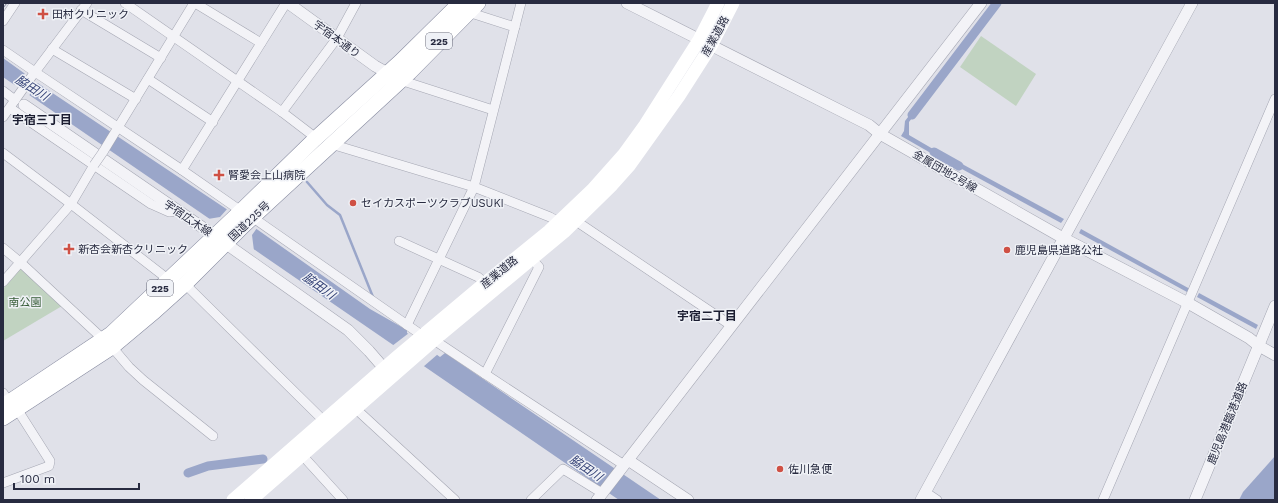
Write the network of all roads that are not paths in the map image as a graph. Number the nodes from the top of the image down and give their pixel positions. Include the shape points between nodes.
1 (15, 3) edge
2 (125, 3) edge
3 (195, 3) edge
4 (287, 3) edge
5 (356, 3) edge
6 (521, 3) edge
7 (627, 3) edge
8 (718, 3) edge
9 (733, 3) edge
10 (981, 3) edge
11 (1192, 3) edge
12 (469, 6) edge
13 (84, 7) edge
14 (3, 21) edge
15 (515, 27) junction
16 (174, 37) junction
17 (337, 38) junction
18 (699, 40) junction
19 (261, 43) junction
20 (711, 46) junction
21 (52, 49) junction
22 (3, 50) edge
23 (161, 58) junction
24 (33, 74) junction
25 (394, 77) junction
26 (148, 79) junction
27 (238, 81) junction
28 (3, 91) edge
29 (136, 99) junction
30 (1275, 99) edge
31 (17, 101) junction
32 (494, 110) junction
33 (282, 112) junction
34 (3, 117) edge
35 (213, 122) junction
36 (116, 131) junction
37 (880, 134) junction
38 (316, 138) junction
39 (331, 144) junction
40 (3, 153) edge
41 (94, 165) junction
42 (182, 170) junction
43 (474, 187) junction
44 (71, 204) junction
45 (177, 211) junction
46 (245, 216) junction
47 (576, 220) junction
48 (559, 222) junction
49 (223, 237) junction
50 (1063, 238) junction
51 (399, 241) dead end
52 (3, 248) edge
53 (532, 259) junction
54 (439, 260) junction
55 (20, 262) junction
56 (169, 280) junction
57 (3, 282) edge
58 (485, 283) junction
59 (185, 284) junction
60 (1188, 303) junction
61 (1275, 306) edge
62 (407, 325) junction
63 (732, 326) junction
64 (428, 340) junction
65 (108, 343) junction
66 (1259, 346) junction
67 (1275, 355) edge
68 (388, 373) junction
69 (485, 374) junction
70 (8, 402) edge
71 (356, 410) junction
72 (3, 418) edge
73 (324, 421) junction
74 (213, 436) dead end
75 (302, 455) junction
76 (624, 465) junction
77 (3, 483) edge
78 (601, 494) edge
79 (923, 496) edge
80 (233, 500) edge
81 (250, 500) edge
82 (343, 500) edge
83 (455, 500) edge
84 (531, 500) edge
85 (688, 500) edge
86 (938, 500) edge
87 (1103, 500) edge
88 (1195, 500) edge

1 - 14 street
2 - 16 street
3 - 16 street
3 - 19 street
4 - 17 street, 宇宿本通り
4 - 19 street
5 - 17 street
6 - 15 street
7 - 18 street, 金属団地2号線
8 - 18 main road, 産業道路
9 - 20 main road, 産業道路
10 - 37 street
11 - 50 street
12 - 15 street
12 - 25 highway, 国道225号 / 225
13 - 21 street
13 - 23 street
15 - 32 street
16 - 23 street
16 - 27 street
17 - 25 street, 宇宿本通り
17 - 33 street
18 - 20 street, 金属団地2号線
18 - 48 main road, 産業道路 via 624,154
19 - 27 street
20 - 37 street, 金属団地2号線 via 869,126
20 - 47 main road, 産業道路 via 629,166
21 - 24 street
21 - 29 street
22 - 24 street
23 - 26 street
24 - 31 street
24 - 36 street
25 - 32 street
25 - 38 highway, 国道225号 / 225
25 - 39 highway, 国道225号 / 225
26 - 29 street
26 - 35 street
27 - 33 street
27 - 35 street
28 - 31 street
29 - 36 street
30 - 60 street
31 - 34 street
31 - 41 street
31 - 45 street, 宇宿広木線
32 - 43 street
33 - 38 street
35 - 42 street
36 - 41 street, bridge
36 - 42 street
37 - 50 street, 金属団地2号線
37 - 63 street
38 - 46 highway, 国道225号 / 225
39 - 43 street
39 - 46 highway, 国道225号 / 225
40 - 44 street
41 - 44 street
41 - 45 street via 151,204 169,212
42 - 46 street
43 - 48 street via 550,216
43 - 54 street
44 - 55 street
44 - 56 street
45 - 49 street, 宇宿広木線
46 - 49 highway, 国道225号 / 225
46 - 62 street
47 - 53 main road, 産業道路
47 - 63 street
48 - 58 main road, 産業道路
49 - 56 highway, 国道225号 / 225
49 - 59 highway, 国道225号 / 225
49 - 68 street, 宇宿広木線 via 348,330
50 - 60 street, 金属団地2号線
50 - 79 street
51 - 54 street
52 - 55 street
53 - 64 main road, 産業道路
53 - 69 street via 539,267
54 - 58 street via 478,277
54 - 62 street
55 - 57 street
55 - 65 street
56 - 65 highway, 国道225号 / 225
58 - 64 main road, 産業道路
59 - 65 highway, 国道225号 / 225 via 155,311
59 - 73 street
60 - 66 street, 金属団地2号線
60 - 87 street
61 - 66 street, 鹿児島港臨港道路
62 - 64 street
63 - 76 street
64 - 68 main road, 産業道路
64 - 69 street
65 - 70 highway, 国道225号 / 225
65 - 74 street via 143,380
66 - 67 street, 金属団地2号線
66 - 88 street, 鹿児島港臨港道路
68 - 71 main road, 産業道路
68 - 73 main road, 産業道路
69 - 76 street
70 - 72 highway, 国道225号 / 225
70 - 77 street via 50,460 49,466
71 - 75 main road, 産業道路
71 - 83 street
73 - 80 main road, 産業道路
75 - 81 main road, 産業道路
75 - 82 street
76 - 78 street
76 - 85 street
78 - 84 street via 564,469
79 - 86 street

